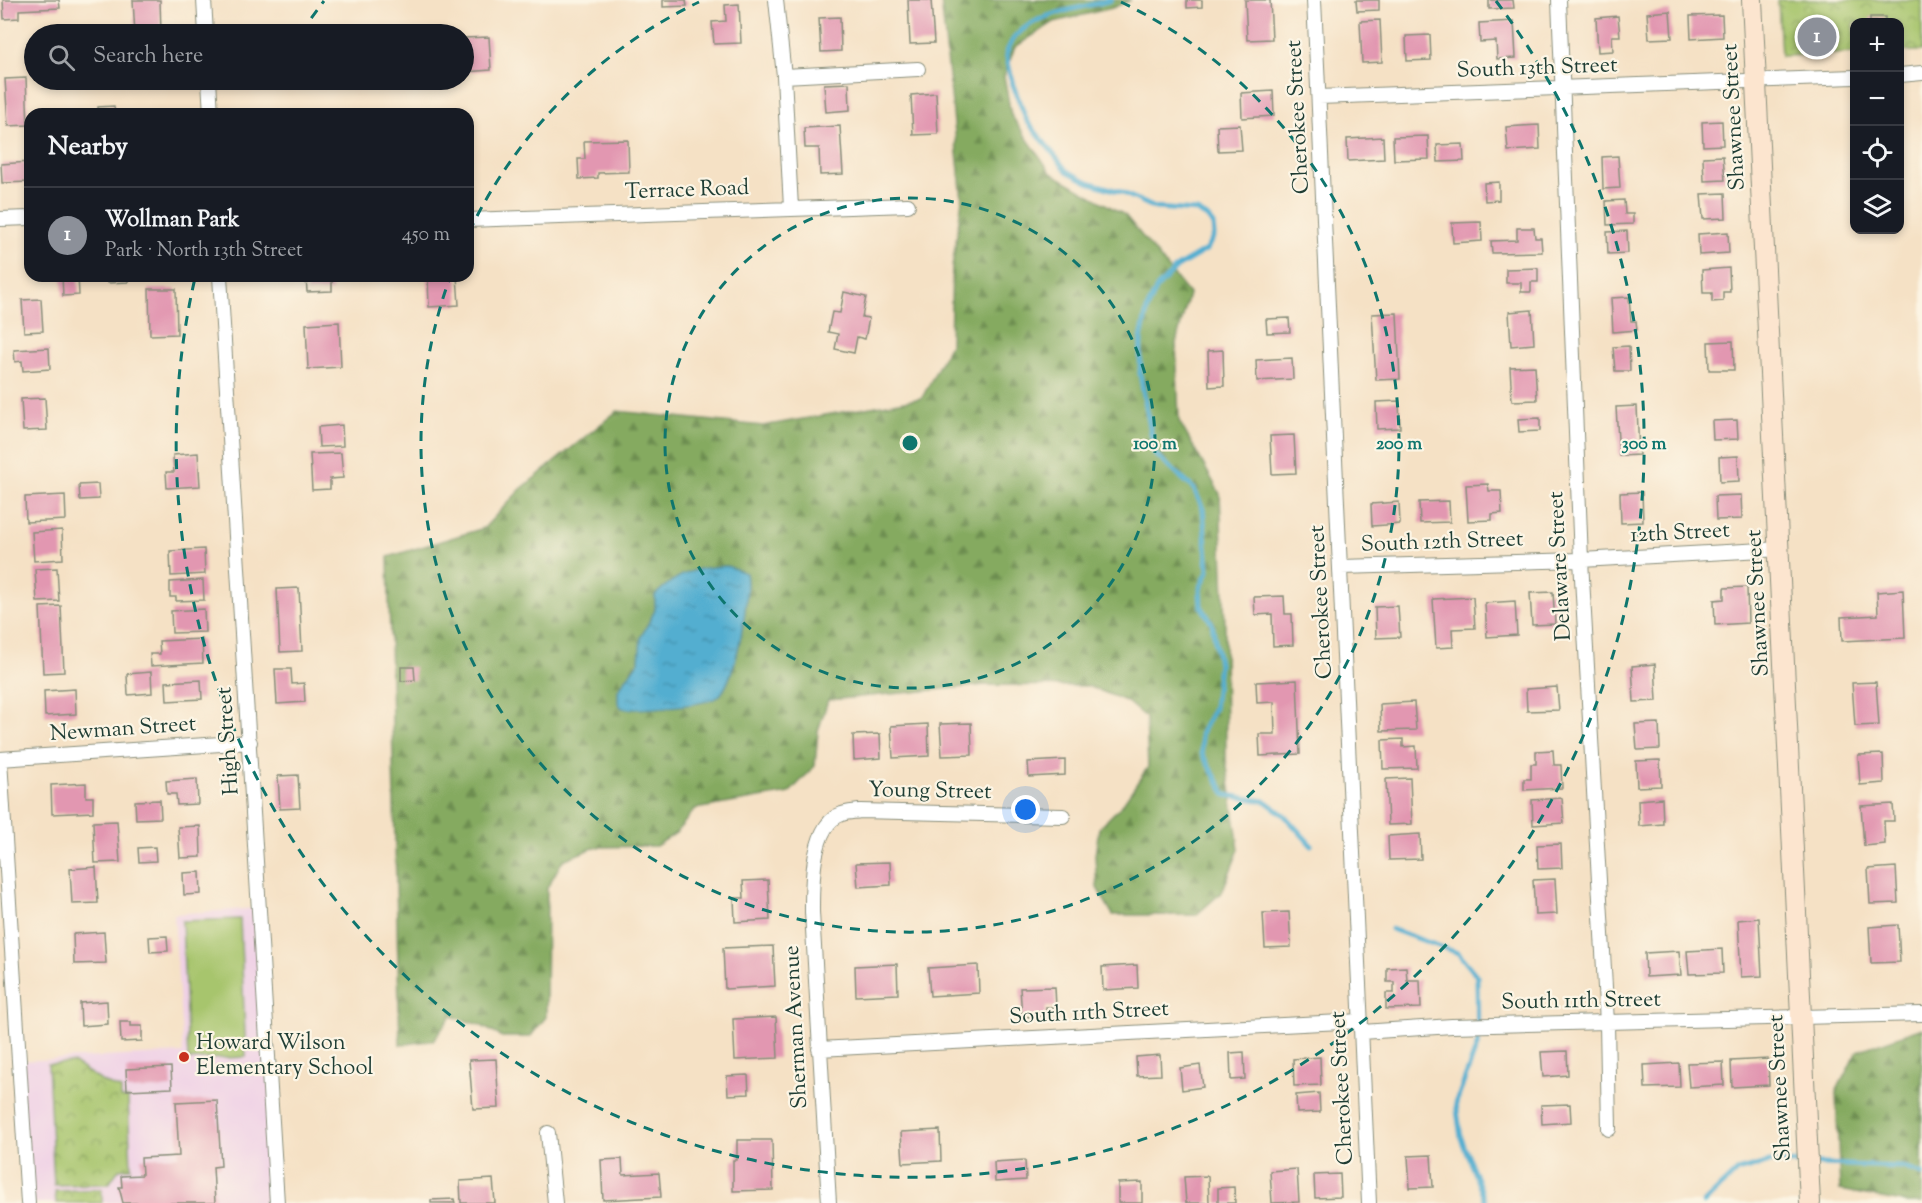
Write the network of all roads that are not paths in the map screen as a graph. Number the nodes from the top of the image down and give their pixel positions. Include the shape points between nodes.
1 (204, 0) edge
2 (776, 0) edge
3 (1314, 0) edge
4 (1559, 0) edge
5 (1752, 0) edge
6 (205, 24) edge
7 (918, 69) dead end
8 (1922, 73) edge
9 (1904, 75) edge
10 (784, 76) junction
11 (1850, 77) edge
12 (1757, 81) junction
13 (1564, 89) junction
14 (210, 90) edge
15 (1319, 97) junction
16 (211, 108) edge
17 (908, 205) dead end
18 (791, 208) junction
19 (24, 218) edge
20 (0, 219) edge
21 (474, 220) edge
22 (220, 282) edge
23 (1781, 549) junction
24 (1581, 560) junction
25 (1341, 567) junction
26 (250, 742) junction
27 (0, 760) edge
28 (1063, 816) dead end
29 (818, 850) joint
30 (1922, 1014) edge
31 (1802, 1017) junction
32 (1607, 1023) junction
33 (1362, 1027) junction
34 (819, 1049) junction
35 (1609, 1129) dead end
36 (548, 1133) dead end
37 (28, 1203) edge
38 (277, 1203) edge
39 (555, 1203) edge
40 (829, 1203) edge
41 (1369, 1203) edge
42 (1810, 1203) edge

1 - 6 street
2 - 10 street
3 - 15 street, Cherokee Street
4 - 13 street, Delaware Street
5 - 12 street, Shawnee Street
7 - 10 street
8 - 9 street
10 - 18 street
11 - 12 street, South 13th Street
12 - 13 street, South 13th Street
12 - 23 street, Shawnee Street
13 - 15 street, South 13th Street
13 - 24 street, Delaware Street
14 - 16 street
15 - 25 street, Cherokee Street
17 - 18 street, Terrace Road
18 - 21 street, Terrace Road
19 - 20 street
22 - 26 street, High Street
23 - 24 street, 12th Street
23 - 31 street, Shawnee Street
24 - 25 street, South 12th Street
24 - 32 street, Delaware Street
25 - 33 street, Cherokee Street
26 - 27 street, Newman Street
26 - 38 street, High Street
27 - 37 street
28 - 29 street, Young Street via 860,811 840,814 825,829
29 - 34 street, Sherman Avenue via 812,868 812,912
30 - 31 street, South 11th Street
31 - 32 street, South 11th Street
31 - 42 street, Shawnee Street
32 - 33 street, South 11th Street
32 - 35 street, Delaware Street
33 - 34 street, South 11th Street
33 - 41 street, Cherokee Street
34 - 40 street, Sherman Avenue
36 - 39 street

